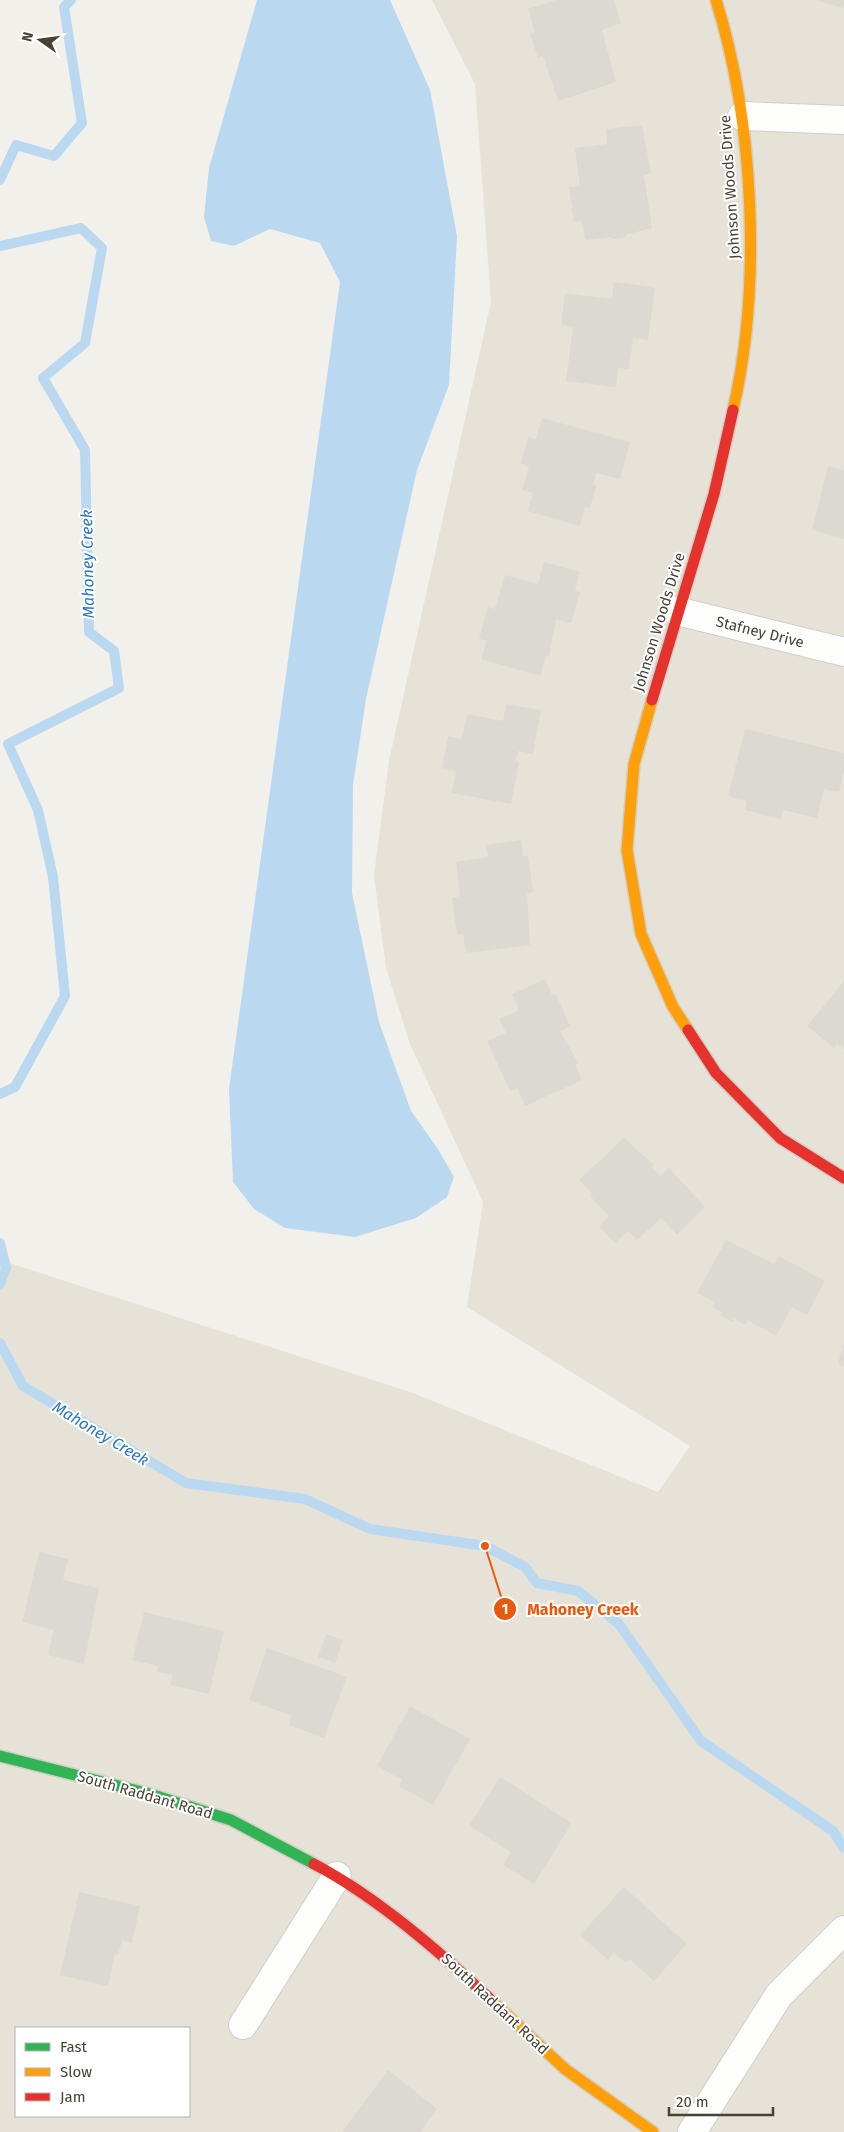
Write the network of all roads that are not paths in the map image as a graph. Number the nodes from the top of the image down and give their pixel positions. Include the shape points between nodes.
1 (716, 0) edge
2 (742, 116) junction
3 (844, 120) edge
4 (677, 611) junction
5 (844, 652) edge
6 (844, 1178) edge
7 (0, 1756) edge
8 (337, 1876) junction
9 (844, 1930) edge
10 (243, 2025) dead end
11 (653, 2132) edge
12 (692, 2132) edge

1 - 2 street, Johnson Woods Drive via 726,32
2 - 3 street
2 - 4 street, Johnson Woods Drive via 752,245 742,373 714,494
4 - 5 street, Stafney Drive
4 - 6 street, Johnson Woods Drive via 634,764 627,850 642,934 673,1007 716,1073 780,1138
7 - 8 street, South Raddant Road via 150,1794 231,1820
8 - 10 street
8 - 11 street, South Raddant Road via 443,1954 566,2070
9 - 12 street via 779,1995

